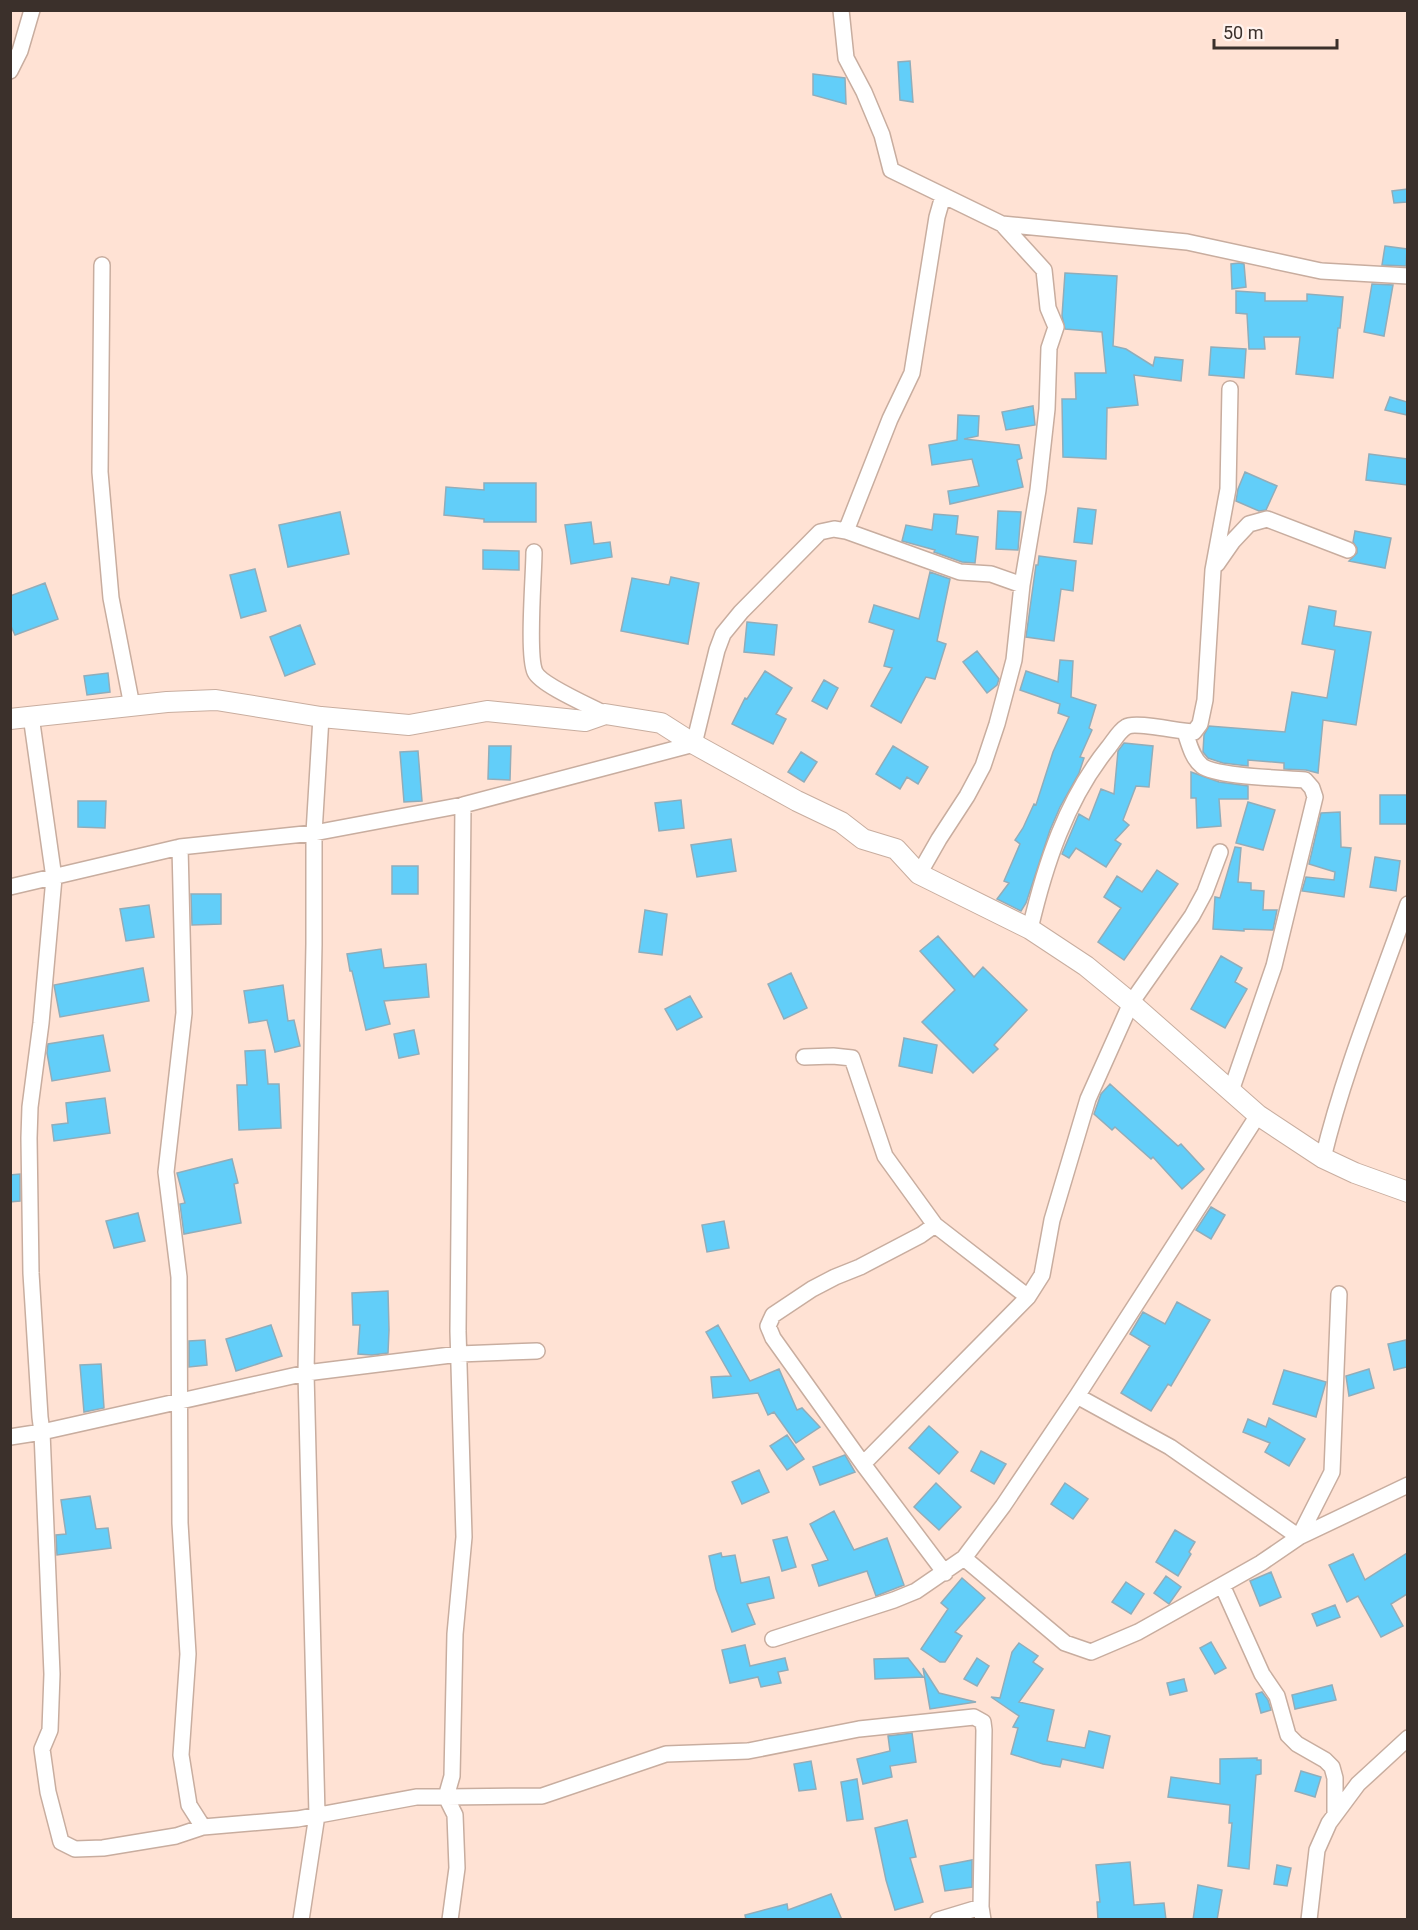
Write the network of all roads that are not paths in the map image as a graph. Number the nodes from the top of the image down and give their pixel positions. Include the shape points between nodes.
1 (32, 10) edge
2 (841, 10) edge
3 (10, 71) edge
4 (943, 196) junction
5 (1002, 224) junction
6 (102, 264) dead end
7 (1407, 276) edge
8 (1230, 389) dead end
9 (846, 531) junction
10 (1347, 550) dead end
11 (534, 552) dead end
12 (1213, 570) junction
13 (1022, 585) junction
14 (132, 706) junction
15 (605, 714) junction
16 (31, 716) junction
17 (321, 717) junction
18 (10, 719) edge
19 (1185, 732) junction
20 (694, 744) junction
21 (463, 805) junction
22 (314, 833) junction
23 (180, 847) junction
24 (1220, 852) dead end
25 (919, 874) junction
26 (54, 878) junction
27 (10, 887) edge
28 (1407, 904) edge
29 (1030, 929) junction
30 (1131, 1003) junction
31 (804, 1057) dead end
32 (1231, 1091) junction
33 (1258, 1115) junction
34 (1323, 1158) junction
35 (1407, 1192) edge
36 (936, 1225) junction
37 (1339, 1294) dead end
38 (1028, 1297) junction
39 (537, 1351) dead end
40 (459, 1354) junction
41 (306, 1373) junction
42 (1077, 1396) junction
43 (178, 1401) junction
44 (42, 1432) junction
45 (10, 1437) edge
46 (863, 1464) junction
47 (1407, 1485) edge
48 (1299, 1537) junction
49 (964, 1558) junction
50 (945, 1573) junction
51 (1222, 1585) junction
52 (773, 1639) dead end
53 (1407, 1738) edge
54 (446, 1797) junction
55 (1335, 1814) junction
56 (317, 1815) junction
57 (203, 1827) junction
58 (982, 1913) edge
59 (301, 1920) edge
60 (450, 1920) edge
61 (938, 1920) edge
62 (1309, 1920) edge

1 - 3 street
2 - 4 street via 846,58 882,135 891,170
4 - 5 street
4 - 9 street via 912,373
5 - 7 street via 1187,242 1322,271
5 - 13 street via 1044,270 1048,308 1056,327 1049,348 1038,490
6 - 14 street via 99,472 111,598
8 - 12 street via 1228,489
9 - 13 street via 960,572 991,574
9 - 20 street via 820,532 723,634
10 - 12 street via 1267,519 1249,524
11 - 15 street via 531,654 535,672 549,685
12 - 19 street via 1205,700 1200,724 1194,732
13 - 25 street via 1014,660 983,766
14 - 16 street
14 - 17 street via 216,700
15 - 17 street via 585,722 487,711 409,725
15 - 20 street via 661,723
16 - 18 street
16 - 26 street
17 - 22 street
19 - 29 street via 1126,726 1094,765 1063,822
19 - 32 street via 1193,754 1208,769 1305,780 1315,797 1274,966
20 - 21 street
20 - 25 street via 841,822 863,839 896,849
21 - 22 street
21 - 40 street
22 - 23 street
22 - 41 street
23 - 26 street
23 - 43 street via 184,1013 166,1172 179,1277
24 - 30 street via 1192,916
25 - 29 street
26 - 27 street
26 - 44 street via 29,1138
28 - 34 street via 1368,1010
29 - 30 street via 1086,966
30 - 32 street
30 - 38 street via 1088,1099 1052,1220 1042,1275
31 - 36 street via 852,1058 885,1156
32 - 33 street
33 - 34 street
33 - 42 street
34 - 35 street
36 - 38 street
36 - 46 street via 812,1289 773,1315 768,1326
37 - 48 street via 1332,1472
38 - 46 street
39 - 40 street
40 - 41 street
40 - 54 street via 465,1537 455,1634 452,1776
41 - 43 street
41 - 56 street
42 - 48 street via 1170,1447
42 - 49 street
43 - 44 street
43 - 57 street via 188,1654 181,1755 189,1805
44 - 45 street
44 - 57 street via 52,1674 50,1730 42,1749 61,1842 75,1849 103,1848 176,1836
46 - 50 street
47 - 48 street
48 - 51 street
49 - 50 street
49 - 51 street via 1065,1643 1091,1652 1138,1632
50 - 52 street via 894,1600
51 - 55 street via 1276,1696 1288,1735 1332,1767
53 - 55 street via 1358,1784
54 - 56 street via 416,1797
54 - 58 street via 542,1796 666,1754 748,1751 859,1729 974,1717 983,1722 984,1730
54 - 60 street via 456,1825 457,1868
55 - 62 street via 1317,1850
56 - 57 street
56 - 59 street
58 - 61 street

